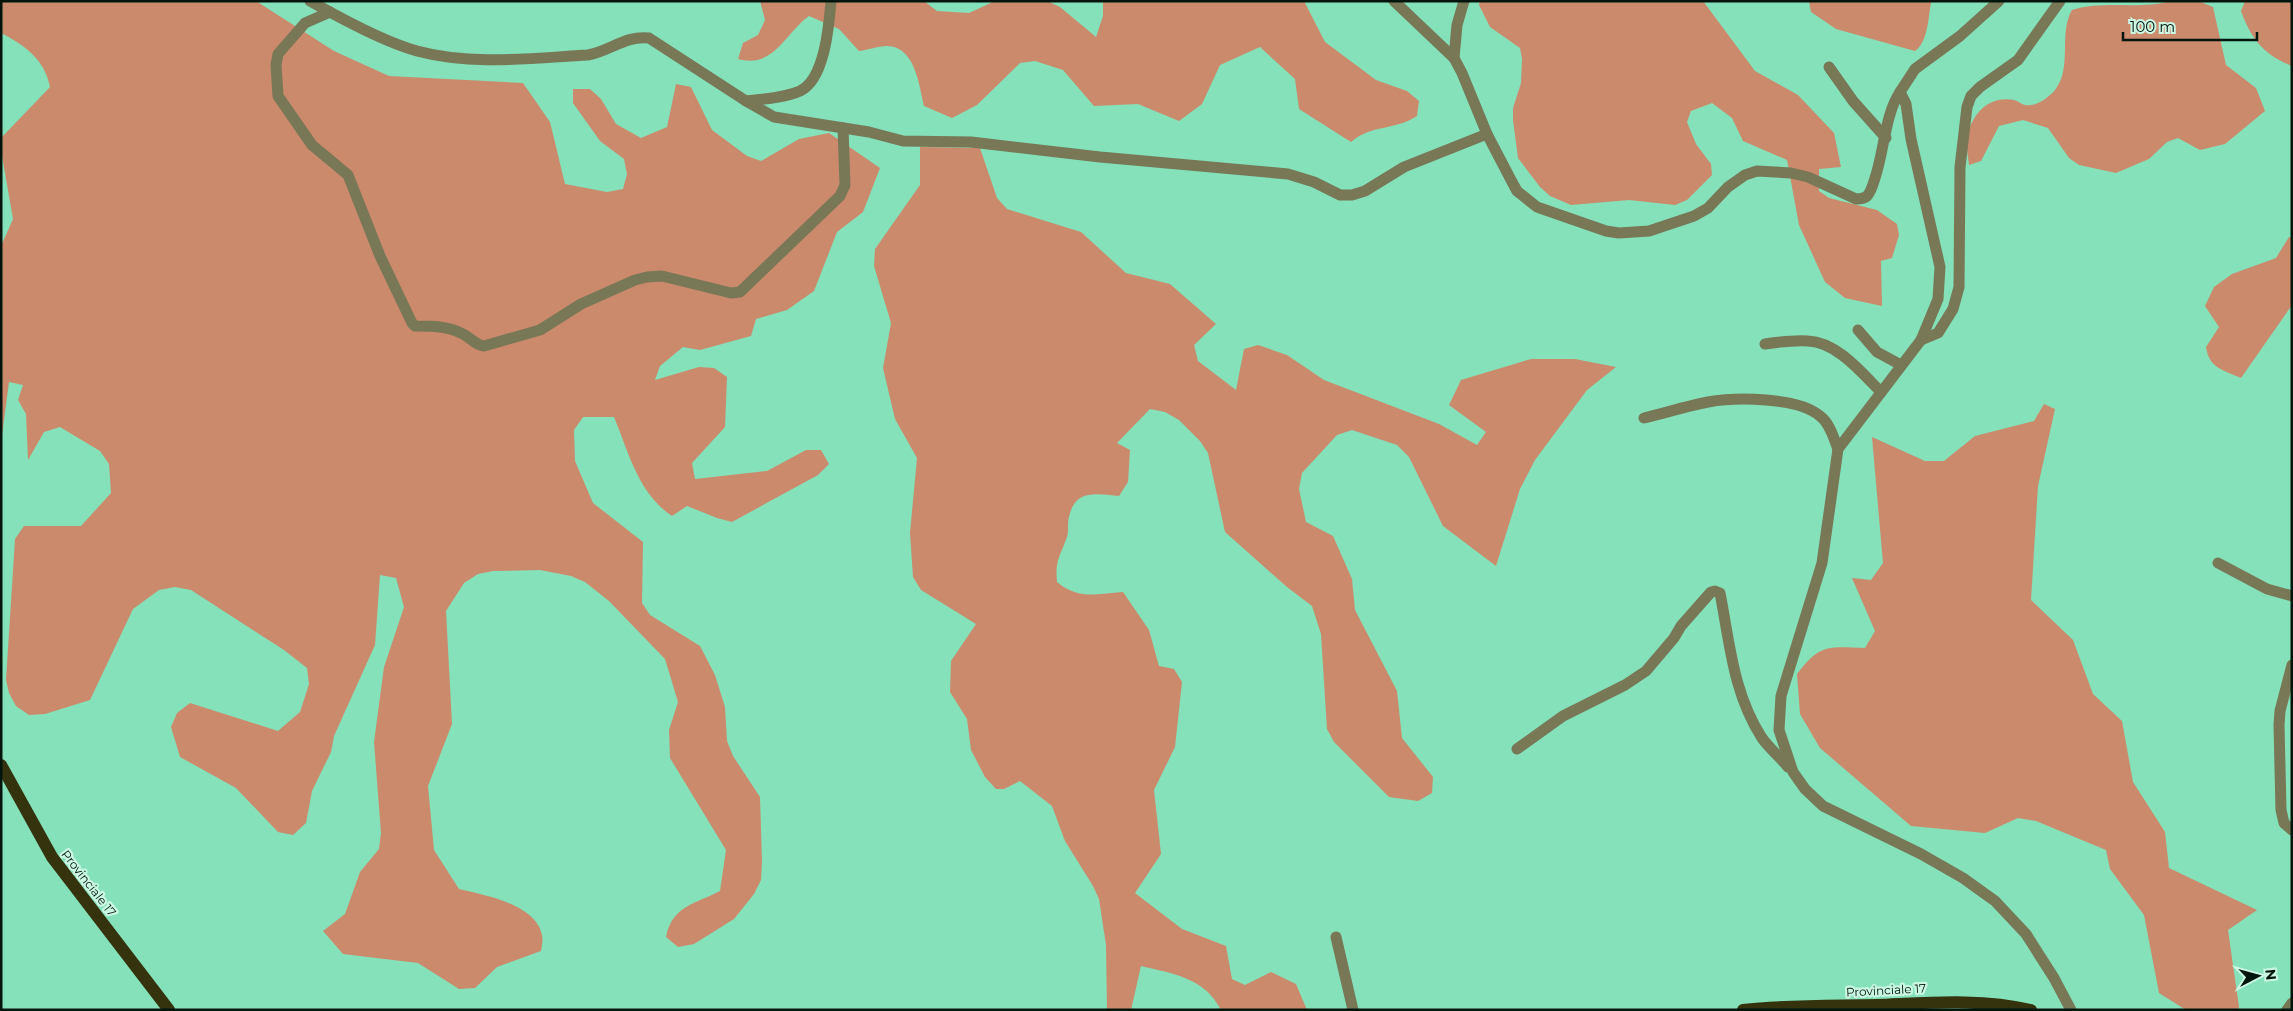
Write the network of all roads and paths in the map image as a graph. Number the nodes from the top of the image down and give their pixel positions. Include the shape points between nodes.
1 (310, 1) edge
2 (831, 1) edge
3 (1394, 1) edge
4 (1464, 1) edge
5 (1999, 1) edge
6 (2060, 1) edge
7 (330, 12) junction
8 (1454, 58) junction
9 (1829, 67) dead end
10 (1900, 92) junction
11 (746, 101) junction
12 (843, 128) junction
13 (1487, 134) junction
14 (1886, 138) junction
15 (1858, 330) dead end
16 (1921, 340) junction
17 (1765, 344) dead end
18 (1901, 365) junction
19 (1880, 392) junction
20 (1644, 418) dead end
21 (1838, 449) junction
22 (2218, 562) dead end
23 (2292, 596) edge
24 (2292, 665) edge
25 (1517, 749) dead end
26 (1, 765) edge
27 (1793, 772) junction
28 (2292, 830) edge
29 (1336, 937) dead end
30 (2292, 1003) edge
31 (169, 1010) edge
32 (1353, 1010) edge
33 (1743, 1010) edge
34 (2031, 1010) edge
35 (2071, 1010) edge
36 (2287, 1010) edge

1 - 7 street
2 - 11 street via 825,49 807,85 786,95
3 - 8 street
4 - 8 street via 1456,25
5 - 10 street via 1960,36 1915,68
6 - 16 street via 2018,60 1971,96 1960,167 1959,287 1953,309 1938,333
7 - 11 street via 409,49 446,57 508,59 588,55 633,38 648,38
7 - 12 street via 306,23 278,54 278,96 312,145 349,177 380,256 412,323 415,326 447,327 484,346 540,330 581,304 648,277 662,276 730,293 740,292 840,196 845,185
8 - 13 street
9 - 14 street via 1853,101
10 - 14 street via 1891,111
10 - 16 street via 1906,104 1940,267 1938,299
11 - 12 street via 774,117
12 - 13 street via 903,141 971,142 1288,174 1344,196 1365,191 1404,167
13 - 14 street via 1517,191 1528,202 1566,218 1619,233 1649,231 1694,216 1708,208 1728,187 1757,171 1808,176 1862,200 1870,191
15 - 18 street via 1877,352
16 - 18 street
17 - 19 street via 1809,341 1824,346 1855,366
18 - 19 street
19 - 21 street
20 - 21 street via 1709,402 1782,402 1810,409 1822,417
21 - 27 street via 1822,563 1779,705 1779,730
22 - 23 street via 2267,589
24 - 28 street via 2279,725 2281,810 2284,823
25 - 27 street via 1563,716 1646,671 1680,626 1715,591 1720,593 1733,672 1745,707 1763,739
26 - 31 main road, Provinciale 17 via 52,857
27 - 35 street via 1823,806 1921,854 1963,878 1995,902 2026,934
29 - 32 street
30 - 36 street
33 - 34 main road, Provinciale 17 via 1800,1005 1951,1002 1992,1003

